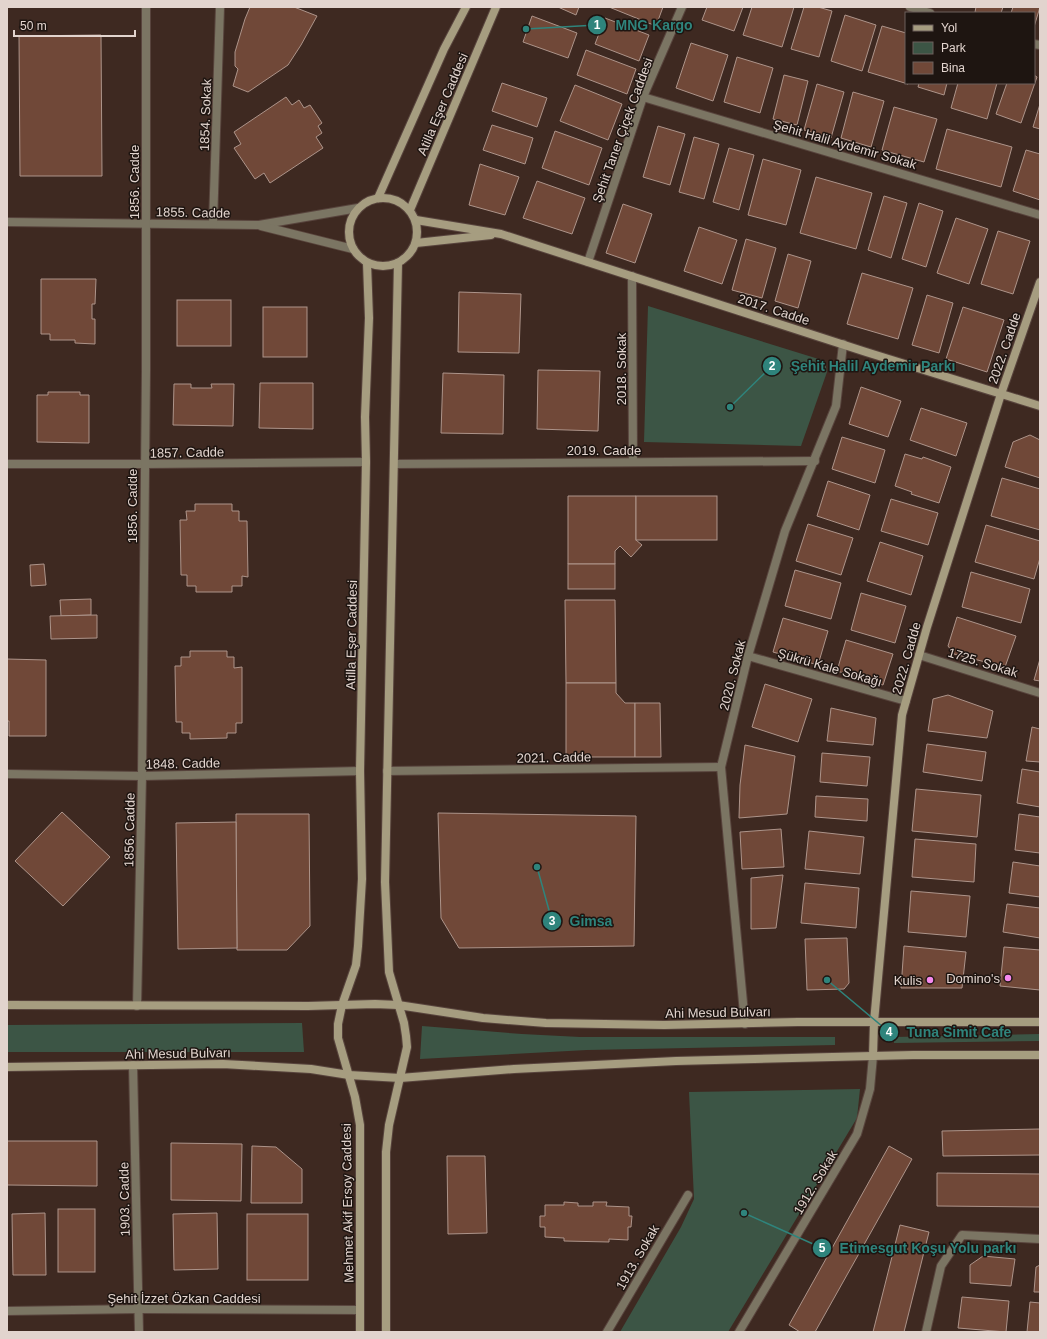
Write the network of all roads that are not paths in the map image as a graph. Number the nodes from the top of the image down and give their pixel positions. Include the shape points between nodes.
1 (146, 7) edge
2 (220, 7) edge
3 (466, 7) edge
4 (496, 7) edge
5 (682, 7) edge
6 (910, 7) edge
7 (927, 12) edge
8 (643, 97) junction
9 (378, 198) junction
10 (358, 208) junction
11 (410, 210) junction
12 (1040, 215) edge
13 (416, 220) junction
14 (7, 222) edge
15 (146, 224) junction
16 (213, 224) junction
17 (259, 225) junction
18 (502, 234) junction
19 (416, 243) junction
20 (353, 249) junction
21 (588, 262) junction
22 (367, 263) junction
23 (398, 263) junction
24 (632, 276) junction
25 (1040, 282) edge
26 (843, 344) junction
27 (1001, 394) junction
28 (1040, 406) edge
29 (815, 461) junction
30 (366, 462) junction
31 (633, 462) junction
32 (7, 464) edge
33 (144, 464) junction
34 (394, 464) junction
35 (919, 655) junction
36 (748, 656) junction
37 (1040, 692) edge
38 (906, 702) junction
39 (721, 766) junction
40 (360, 771) junction
41 (387, 771) junction
42 (7, 774) edge
43 (142, 776) junction
44 (7, 1005) edge
45 (398, 1005) junction
46 (137, 1006) junction
47 (342, 1006) junction
48 (874, 1022) junction
49 (1040, 1022) edge
50 (745, 1024) junction
51 (1040, 1055) edge
52 (873, 1056) junction
53 (133, 1066) junction
54 (7, 1067) edge
55 (349, 1075) junction
56 (400, 1078) junction
57 (688, 1195) dead end
58 (1040, 1239) edge
59 (139, 1309) junction
60 (360, 1310) junction
61 (7, 1311) edge
62 (139, 1332) edge
63 (360, 1332) edge
64 (386, 1332) edge
65 (607, 1332) edge
66 (739, 1332) edge
67 (926, 1332) edge

1 - 15 street, 1856. Cadde
2 - 16 street, 1854. Sokak
3 - 9 main road, Atilla Eşer Caddesi via 444,49
4 - 11 main road, Atilla Eşer Caddesi
5 - 8 street, Şehit Taner Çiçek Caddesi
6 - 7 street
8 - 12 street, Şehit Halil Aydemir Sokak
8 - 21 street, Şehit Taner Çiçek Caddesi
9 - 10 main road
9 - 11 main road via 390,198
10 - 17 street, 1855. Cadde
10 - 20 main road via 349,226 349,239
11 - 13 main road
13 - 18 main road, 2017. Cadde
13 - 19 main road
14 - 15 street, 1855. Cadde
15 - 16 street, 1855. Cadde
15 - 33 street, 1856. Cadde
16 - 17 street, 1855. Cadde
17 - 20 street, 1855. Cadde
18 - 19 main road, 2017. Cadde
18 - 21 main road, 2017. Cadde
19 - 23 main road via 411,253
20 - 22 main road
21 - 24 main road, 2017. Cadde
22 - 23 main road via 380,267
22 - 30 main road, Atilla Eşer Caddesi via 369,318
23 - 34 main road
24 - 26 main road, 2017. Cadde
24 - 31 street, 2018. Sokak
25 - 27 main road, 2022. Cadde
26 - 27 main road, 2017. Cadde
26 - 29 street, 2020. Sokak via 836,406
27 - 28 main road, 2017. Cadde
27 - 35 main road, 2022. Cadde
29 - 31 street, 2019. Cadde
29 - 36 street, 2020. Sokak via 785,532
30 - 33 street, 1857. Cadde
30 - 40 main road, Atilla Eşer Caddesi
31 - 34 street, 2019. Cadde
32 - 33 street, 1857. Cadde
33 - 43 street, 1856. Cadde
34 - 41 main road
35 - 37 street, 1725. Sokak
35 - 38 main road, 2022. Cadde
36 - 38 street, Şükrü Kale Sokağı
36 - 39 street, 2020. Sokak
38 - 48 main road, 2022. Cadde via 902,715
39 - 41 street, 2021. Cadde
39 - 50 street, 2020. Sokak
40 - 43 street, 1848. Cadde
40 - 47 main road, Atilla Eşer Caddesi via 362,879 358,946 356,965
41 - 45 main road via 385,882 389,972
42 - 43 street, 1848. Cadde
43 - 46 street, 1856. Cadde
44 - 46 main road, Ahi Mesud Bulvarı
45 - 47 main road, Ahi Mesud Bulvarı
45 - 50 main road, Ahi Mesud Bulvarı via 483,1018 546,1023
45 - 56 main road via 407,1047
46 - 47 main road, Ahi Mesud Bulvarı
47 - 55 main road via 338,1038
48 - 49 main road, Ahi Mesud Bulvarı
48 - 50 main road, Ahi Mesud Bulvarı
48 - 52 main road, 2022. Cadde
51 - 52 main road, Ahi Mesud Bulvarı
52 - 56 main road, Ahi Mesud Bulvarı via 676,1061
52 - 66 street, 1912. Sokak via 870,1089 857,1134
53 - 54 main road, Ahi Mesud Bulvarı
53 - 55 main road, Ahi Mesud Bulvarı via 257,1065
53 - 59 street, 1903. Cadde
55 - 56 main road, Ahi Mesud Bulvarı
55 - 60 main road, Mehmet Akif Ersoy Caddesi via 360,1125
56 - 64 main road via 389,1125 386,1152
57 - 65 street, 1913. Sokak
58 - 67 street via 962,1235 940,1266
59 - 60 street, Şehit İzzet Özkan Caddesi
59 - 61 street, Şehit İzzet Özkan Caddesi
59 - 62 street, 1903. Cadde
60 - 63 main road, Mehmet Akif Ersoy Caddesi

